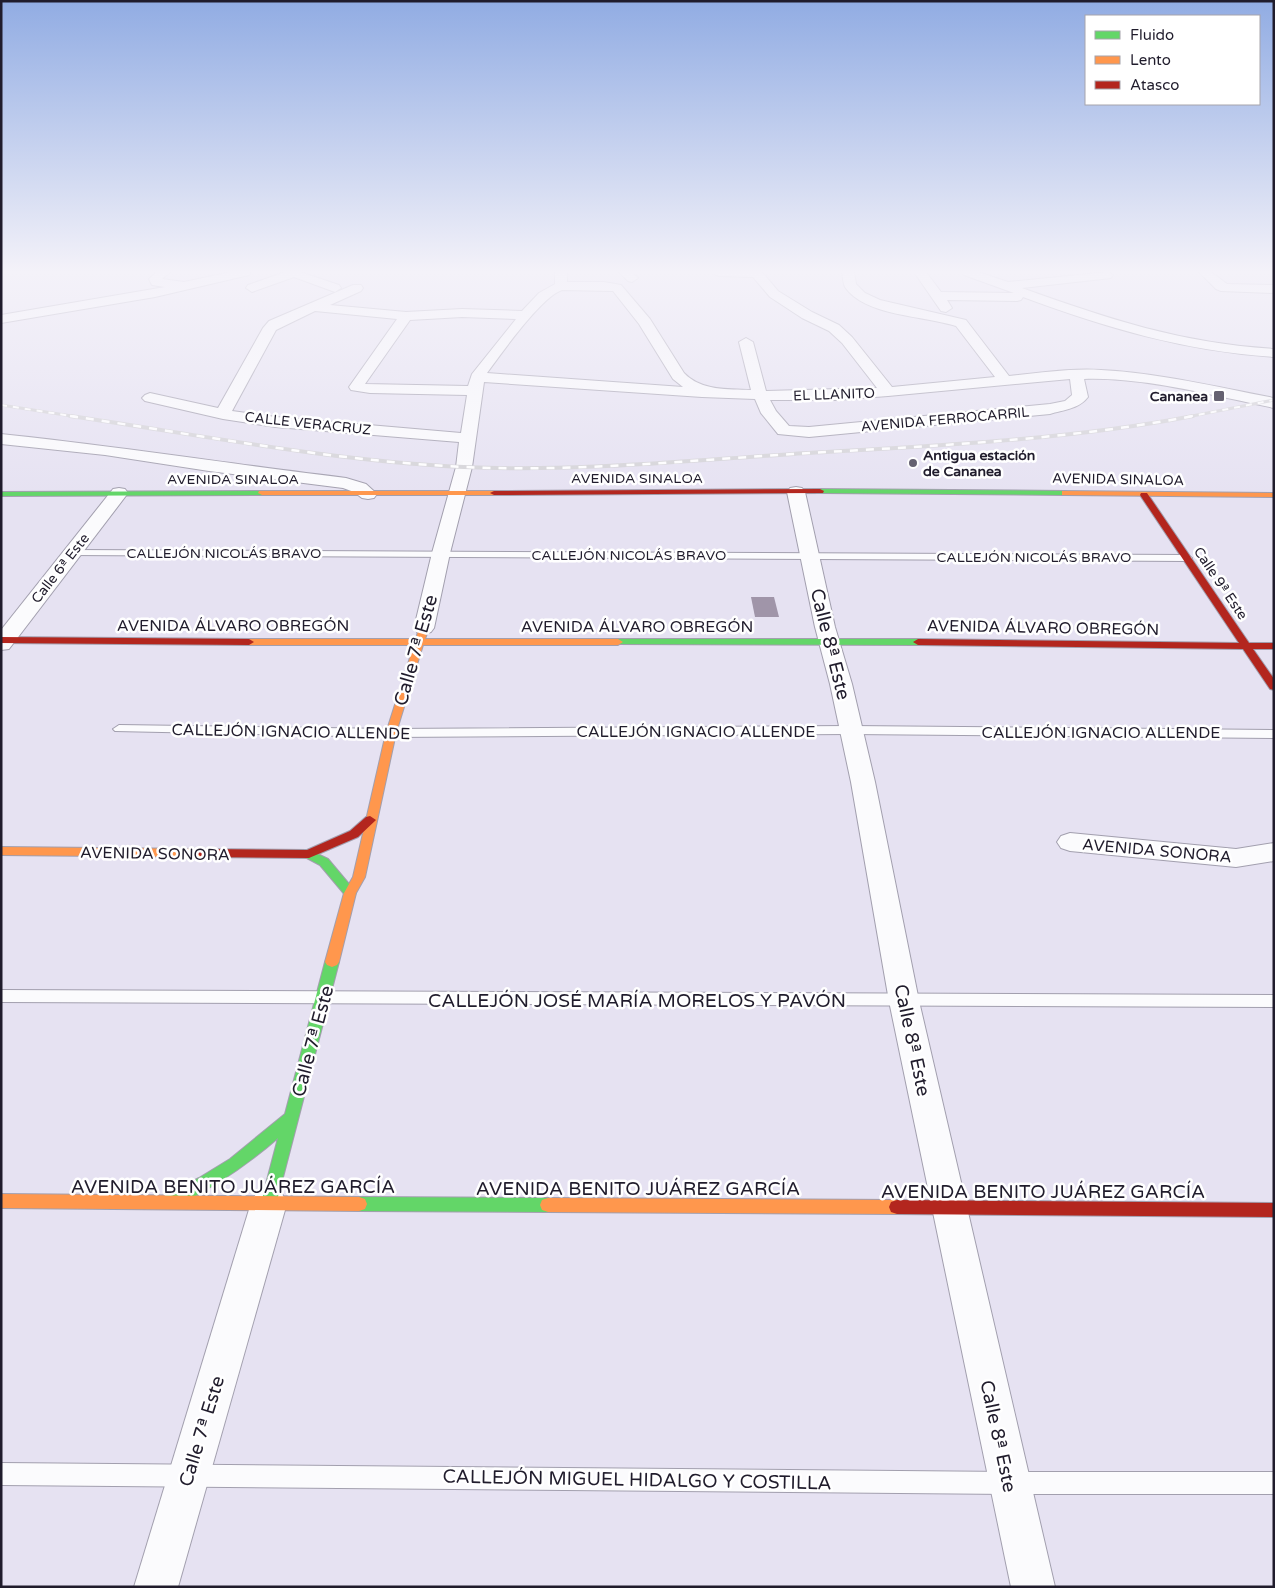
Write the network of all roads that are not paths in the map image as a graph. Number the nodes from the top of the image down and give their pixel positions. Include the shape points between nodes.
1 (260, 346) edge
2 (383, 346) edge
3 (499, 346) edge
4 (660, 346) edge
5 (747, 346) edge
6 (852, 346) edge
7 (979, 346) edge
8 (1205, 346) edge
9 (1274, 353) edge
10 (1076, 374) junction
11 (1005, 380) junction
12 (476, 384) junction
13 (888, 392) junction
14 (712, 393) junction
15 (760, 395) junction
16 (150, 398) dead end
17 (1274, 403) edge
18 (222, 414) junction
19 (468, 438) junction
20 (1, 439) edge
21 (796, 492) junction
22 (119, 493) junction
23 (1, 494) edge
24 (368, 494) junction
25 (458, 494) junction
26 (1144, 495) junction
27 (1274, 495) edge
28 (71, 552) junction
29 (441, 553) junction
30 (810, 556) junction
31 (1187, 558) junction
32 (35, 626) dead end
33 (164, 626) dead end
34 (563, 627) dead end
35 (1229, 629) junction
36 (1254, 629) dead end
37 (826, 630) junction
38 (423, 631) junction
39 (5, 635) edge
40 (158, 641) junction
41 (560, 642) junction
42 (1246, 646) junction
43 (1274, 646) edge
44 (1274, 687) edge
45 (119, 730) dead end
46 (851, 730) junction
47 (391, 733) junction
48 (1274, 734) edge
49 (370, 820) junction
50 (1070, 842) dead end
51 (1, 851) edge
52 (1274, 852) edge
53 (309, 854) junction
54 (350, 893) junction
55 (1, 996) edge
56 (323, 999) junction
57 (1274, 1000) edge
58 (904, 1001) junction
59 (293, 1116) junction
60 (1, 1201) edge
61 (164, 1203) junction
62 (269, 1204) junction
63 (950, 1207) junction
64 (1274, 1210) edge
65 (1, 1474) edge
66 (188, 1475) junction
67 (1009, 1483) junction
68 (1274, 1483) edge
69 (156, 1587) edge
70 (1033, 1587) edge

1 - 18 street
2 - 12 street via 356,387
3 - 12 street
4 - 14 street, EL LLANITO via 678,376 686,383
5 - 15 street
6 - 13 street
7 - 11 street
8 - 9 street
10 - 11 street, EL LLANITO
10 - 15 street, AVENIDA FERROCARRIL via 1080,397 1070,404 1050,409 809,432 784,431
10 - 17 street, EL LLANITO via 1124,376
11 - 13 street, EL LLANITO
12 - 14 street via 571,383
12 - 19 street, Calle 7ª Este
13 - 15 street, EL LLANITO
14 - 15 street, EL LLANITO
16 - 18 street, CALLE VERACRUZ
18 - 19 street, CALLE VERACRUZ
19 - 25 street, Calle 7ª Este
20 - 24 street via 339,482
21 - 25 street, AVENIDA SINALOA
21 - 26 street, AVENIDA SINALOA
21 - 30 street, Calle 8ª Este
22 - 23 street, AVENIDA SINALOA
22 - 24 street, AVENIDA SINALOA
22 - 28 street, Calle 6ª Este
24 - 25 street, AVENIDA SINALOA
25 - 29 street, Calle 7ª Este
26 - 27 street, AVENIDA SINALOA
26 - 31 street, Calle 9ª Este
28 - 29 lane, CALLEJÓN NICOLÁS BRAVO
28 - 39 street, Calle 6ª Este
29 - 30 lane, CALLEJÓN NICOLÁS BRAVO
29 - 38 street, Calle 7ª Este
30 - 31 lane, CALLEJÓN NICOLÁS BRAVO
30 - 37 street, Calle 8ª Este
31 - 35 street, Calle 9ª Este
32 - 39 street
33 - 40 street
34 - 41 street
35 - 36 street
35 - 42 street, Calle 9ª Este
37 - 41 street, AVENIDA ÁLVARO OBREGÓN
37 - 42 street, AVENIDA ÁLVARO OBREGÓN
37 - 46 street, Calle 8ª Este
38 - 40 street, AVENIDA ÁLVARO OBREGÓN
38 - 41 street, AVENIDA ÁLVARO OBREGÓN
38 - 47 street, Calle 7ª Este
39 - 40 street, AVENIDA ÁLVARO OBREGÓN
42 - 43 street, AVENIDA ÁLVARO OBREGÓN
42 - 44 street, Calle 9ª Este
45 - 47 lane, CALLEJÓN IGNACIO ALLENDE
46 - 47 lane, CALLEJÓN IGNACIO ALLENDE
46 - 48 lane, CALLEJÓN IGNACIO ALLENDE
46 - 58 street, Calle 8ª Este
47 - 49 street, Calle 7ª Este
49 - 53 street, AVENIDA SONORA via 354,834
49 - 54 street, Calle 7ª Este via 359,877
50 - 52 street, AVENIDA SONORA via 1236,858
51 - 53 street, AVENIDA SONORA
53 - 54 street via 324,862
54 - 56 street, Calle 7ª Este
55 - 56 lane, CALLEJÓN JOSÉ MARÍA MORELOS Y PAVÓN
56 - 58 lane, CALLEJÓN JOSÉ MARÍA MORELOS Y PAVÓN
56 - 59 street, Calle 7ª Este
57 - 58 lane, CALLEJÓN JOSÉ MARÍA MORELOS Y PAVÓN
58 - 63 street, Calle 8ª Este
59 - 61 street via 233,1169
59 - 62 street, Calle 7ª Este
60 - 61 street, AVENIDA BENITO JUÁREZ GARCÍA
61 - 62 street, AVENIDA BENITO JUÁREZ GARCÍA
62 - 63 street, AVENIDA BENITO JUÁREZ GARCÍA
62 - 66 street, Calle 7ª Este
63 - 64 street, AVENIDA BENITO JUÁREZ GARCÍA
63 - 67 street, Calle 8ª Este
65 - 66 lane, CALLEJÓN MIGUEL HIDALGO Y COSTILLA
66 - 67 lane, CALLEJÓN MIGUEL HIDALGO Y COSTILLA
66 - 69 street, Calle 7ª Este
67 - 68 lane, CALLEJÓN MIGUEL HIDALGO Y COSTILLA
67 - 70 street, Calle 8ª Este

